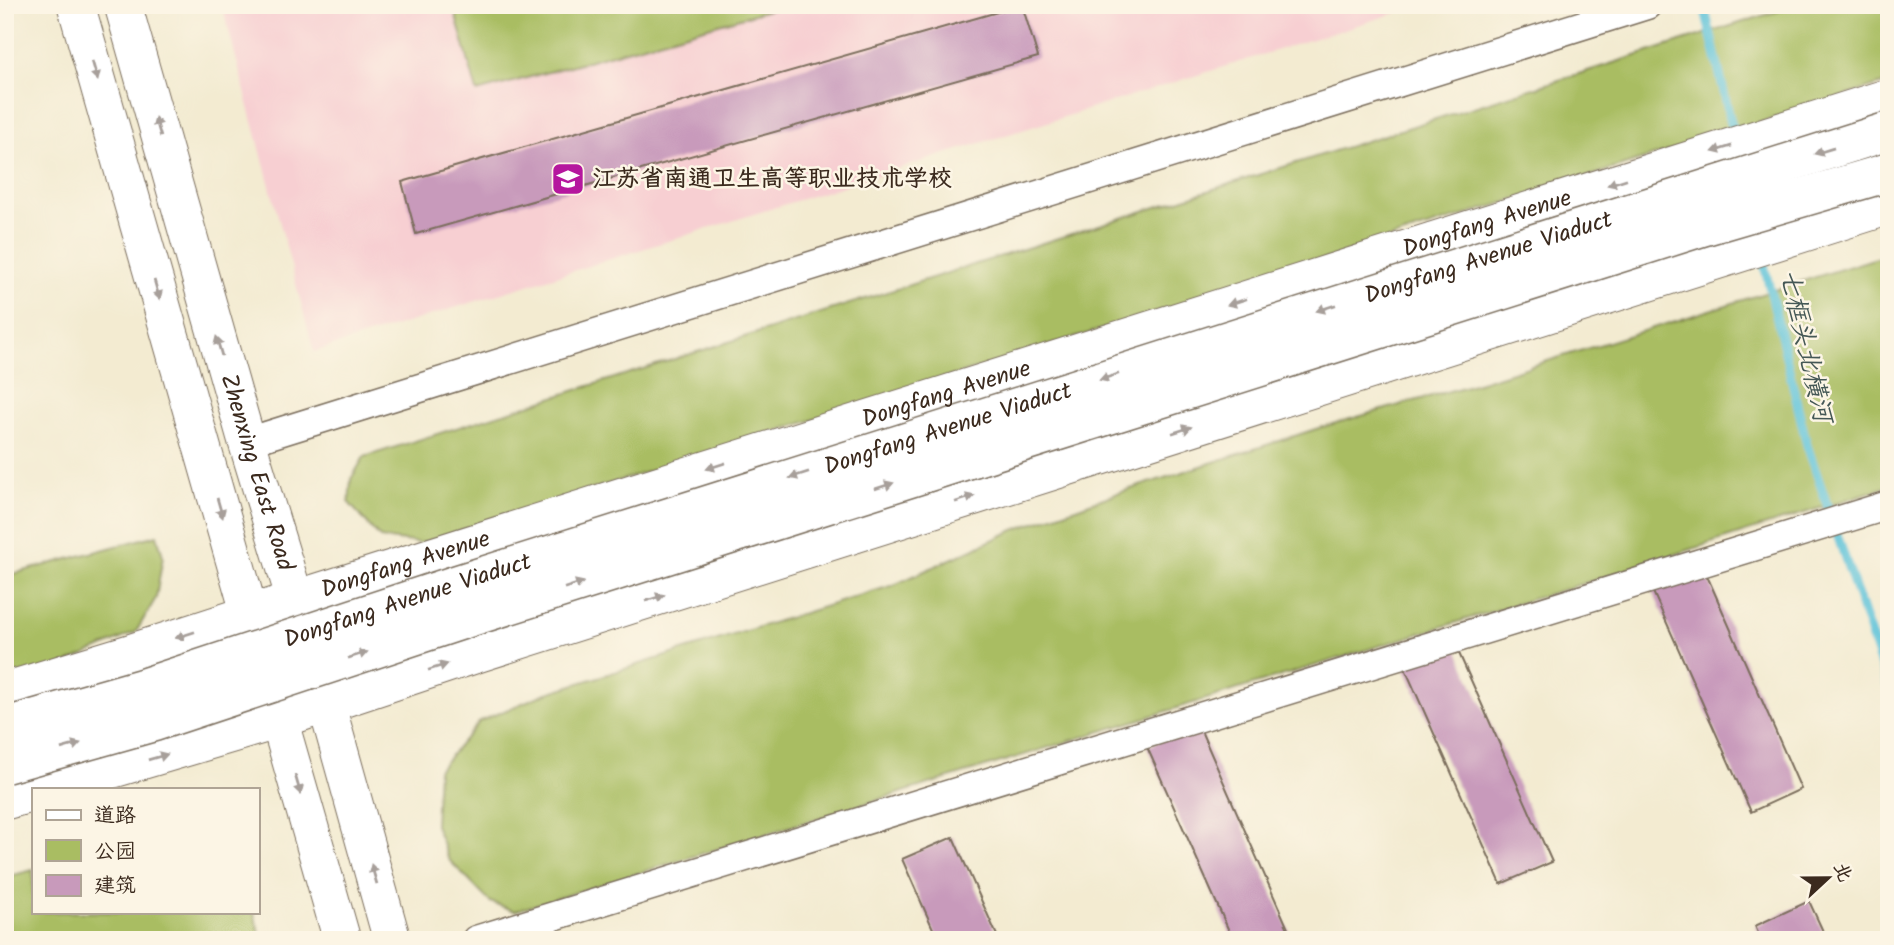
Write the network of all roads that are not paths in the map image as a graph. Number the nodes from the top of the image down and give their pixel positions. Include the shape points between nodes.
1 (76, 5) edge
2 (123, 5) edge
3 (1647, 5) edge
4 (1610, 10) edge
5 (1889, 97) edge
6 (1889, 131) edge
7 (1889, 172) edge
8 (1889, 206) edge
9 (247, 442) junction
10 (1877, 509) edge
11 (296, 599) junction
12 (250, 614) junction
13 (5, 691) edge
14 (326, 702) junction
15 (279, 720) junction
16 (5, 727) edge
17 (5, 764) edge
18 (49, 788) edge
19 (32, 793) edge
20 (5, 801) edge
21 (342, 940) edge
22 (392, 940) edge
23 (476, 940) edge

1 -> 12 main road, Zhenxing East Road
9 -> 2 main road, Zhenxing East Road
3 - 4 street
4 - 9 street
5 -> 11 main road, Dongfang Avenue
6 -> 16 highway, Dongfang Avenue Viaduct, bridge via 497,571 142,688
17 -> 7 highway, Dongfang Avenue Viaduct, bridge via 154,722 468,618 1702,227
14 -> 8 main road
9 - 11 main road, Zhenxing East Road
10 - 23 street
11 - 12 main road, Dongfang Avenue
11 - 14 main road, Zhenxing East Road
12 -> 13 main road, Dongfang Avenue
12 - 15 main road, Zhenxing East Road
14 - 15 main road
22 -> 14 main road, Zhenxing East Road
18 -> 15 main road
15 -> 21 main road, Zhenxing East Road
19 - 20 main road

